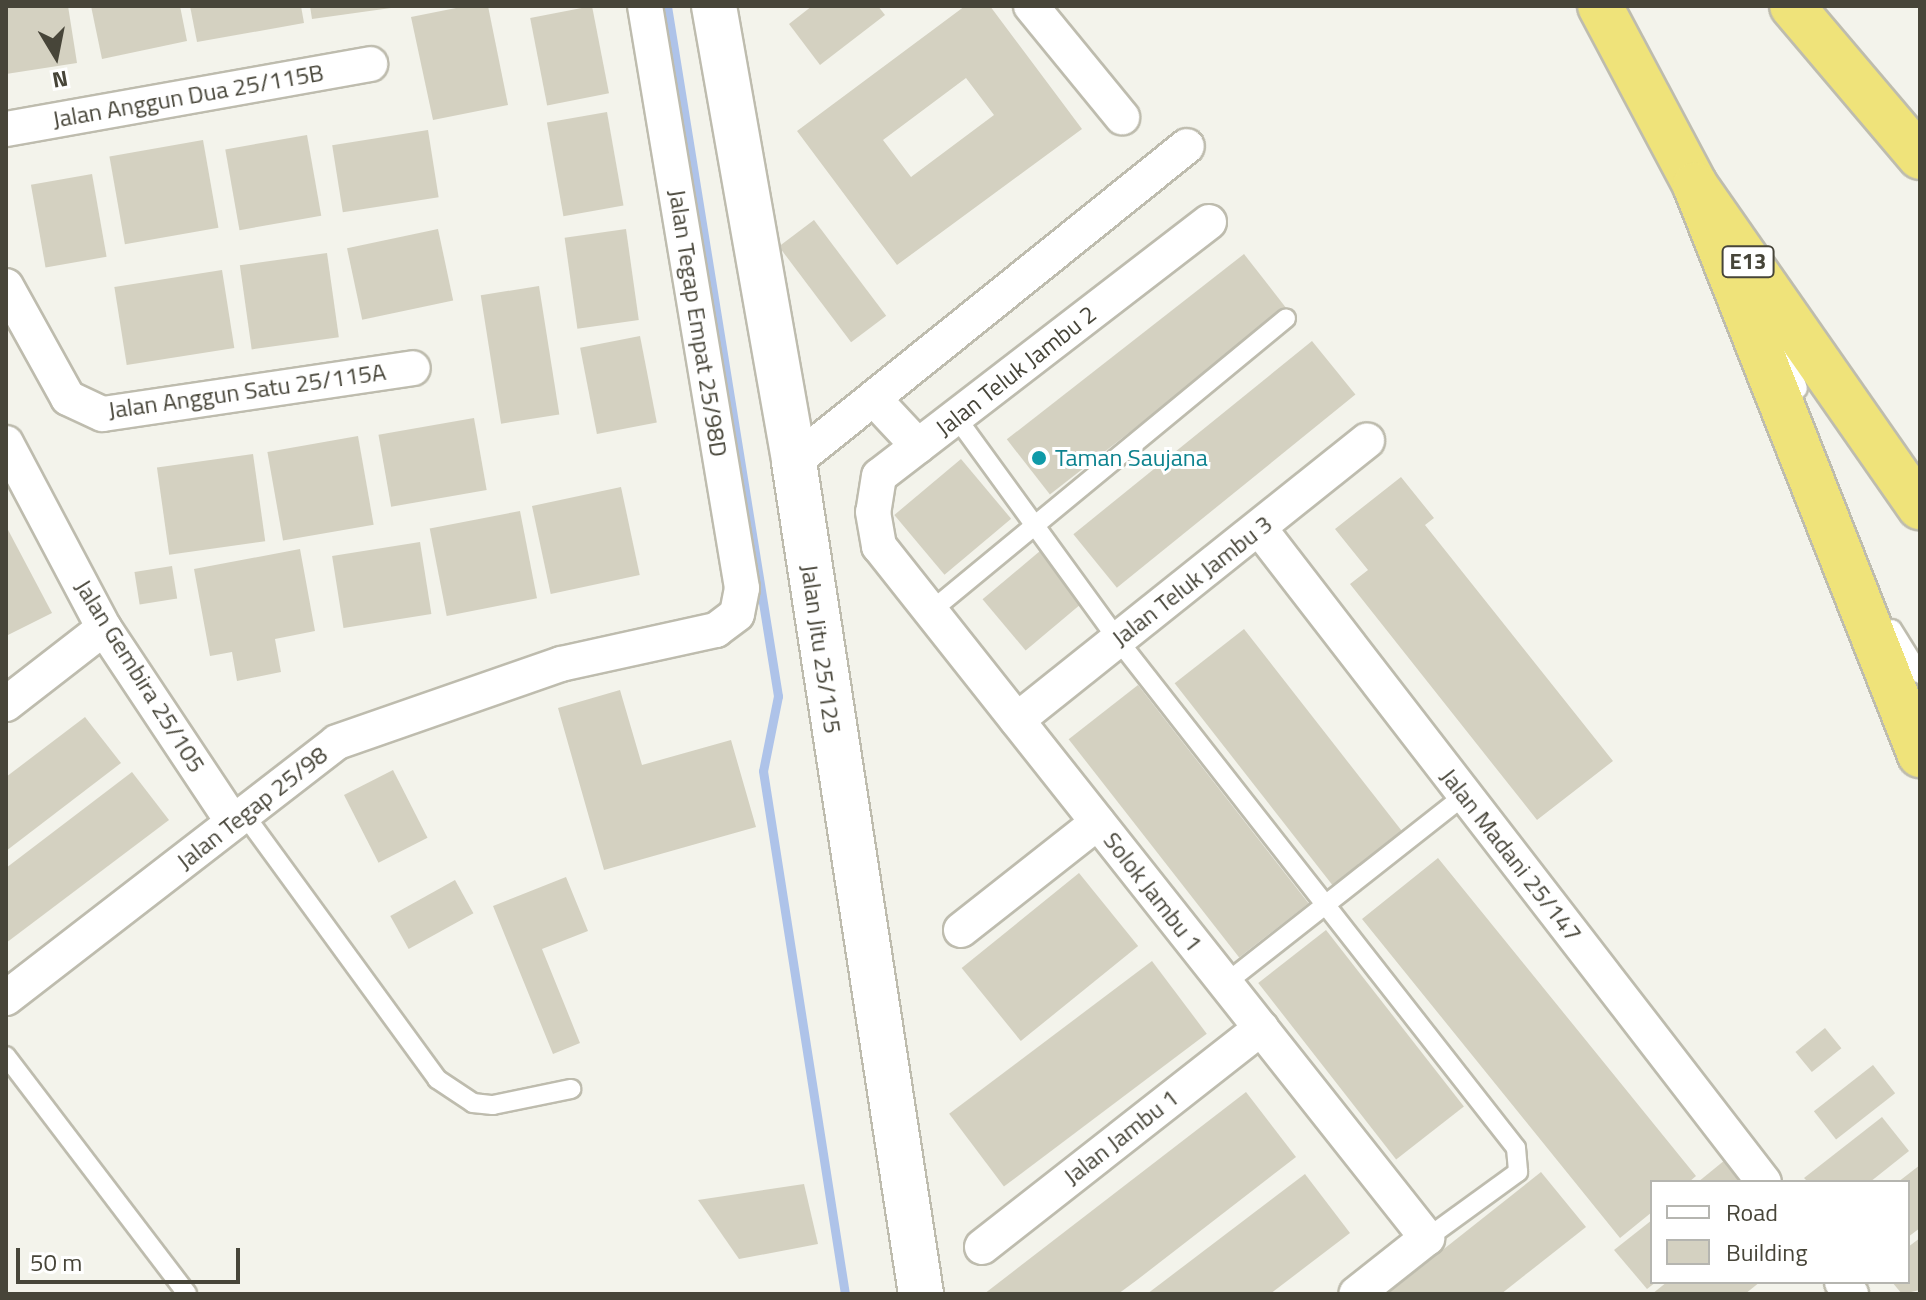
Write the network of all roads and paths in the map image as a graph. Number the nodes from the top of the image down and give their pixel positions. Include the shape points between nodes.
1 (645, 6) edge
2 (714, 6) edge
3 (1031, 6) edge
4 (1600, 6) edge
5 (1792, 6) edge
6 (370, 64) dead end
7 (1868, 91) junction
8 (1122, 117) dead end
9 (1920, 122) edge
10 (6, 129) edge
11 (1187, 146) dead end
12 (1920, 157) edge
13 (1695, 185) junction
14 (1209, 222) dead end
15 (1759, 277) junction
16 (6, 286) edge
17 (1286, 318) dead end
18 (413, 368) dead end
19 (875, 400) junction
20 (956, 417) junction
21 (1367, 441) dead end
22 (6, 443) edge
23 (918, 446) junction
24 (794, 462) junction
25 (1920, 507) edge
26 (1036, 524) junction
27 (1259, 528) junction
28 (879, 546) joint
29 (931, 611) junction
30 (104, 628) junction
31 (716, 630) joint
32 (1118, 640) junction
33 (1920, 674) edge
34 (6, 704) edge
35 (1017, 720) junction
36 (1920, 755) edge
37 (1465, 795) junction
38 (238, 818) junction
39 (1098, 822) junction
40 (1327, 903) junction
41 (961, 930) dead end
42 (1226, 983) junction
43 (6, 998) edge
44 (1261, 1028) junction
45 (6, 1056) edge
46 (571, 1089) dead end
47 (1762, 1180) edge
48 (1427, 1238) junction
49 (982, 1247) dead end
50 (187, 1294) edge
51 (921, 1294) edge
52 (1356, 1294) edge

1 - 31 street, Jalan Tegap Empat 25/98D via 742,588 737,614
2 - 24 street, Jalan Jitu 25/125
3 - 8 street
4 - 13 highway, E13
5 - 7 highway
6 - 10 street, Jalan Anggun Dua 25/115B
7 - 9 highway
7 - 12 highway
11 - 19 street
13 - 15 highway, E13
13 - 36 highway
14 - 20 street, Jalan Teluk Jambu 2
15 - 25 highway, E13
15 - 33 lane via 1898,645
16 - 18 street, Jalan Anggun Satu 25/115A via 68,398 103,414
17 - 26 lane
19 - 23 street
19 - 24 street
20 - 23 street, Jalan Teluk Jambu 2
20 - 26 lane
21 - 27 street, Jalan Teluk Jambu 3
22 - 30 street, Jalan Gembira 25/105
23 - 28 street, Jalan Teluk Jambu 2 via 879,476 873,512
24 - 51 street, Jalan Jitu 25/125
26 - 29 lane
26 - 32 lane
27 - 32 street, Jalan Teluk Jambu 3
27 - 37 street, Jalan Madani 25/147
28 - 29 street, Solok Jambu 1
29 - 35 street, Solok Jambu 1
30 - 34 street
30 - 38 street, Jalan Gembira 25/105
31 - 38 street, Jalan Tegap 25/98 via 561,664 337,742
32 - 35 street, Jalan Teluk Jambu 3
32 - 40 lane
35 - 39 street, Solok Jambu 1
37 - 40 lane
37 - 47 street, Jalan Madani 25/147
38 - 43 street, Jalan Tegap 25/98
38 - 46 lane via 437,1079 473,1103 493,1105
39 - 41 street
39 - 42 street, Solok Jambu 1
40 - 42 lane
40 - 48 lane via 1516,1148 1518,1172
42 - 44 street, Solok Jambu 1
44 - 48 street, Solok Jambu 1
44 - 49 street, Jalan Jambu 1
45 - 50 lane
48 - 52 street

